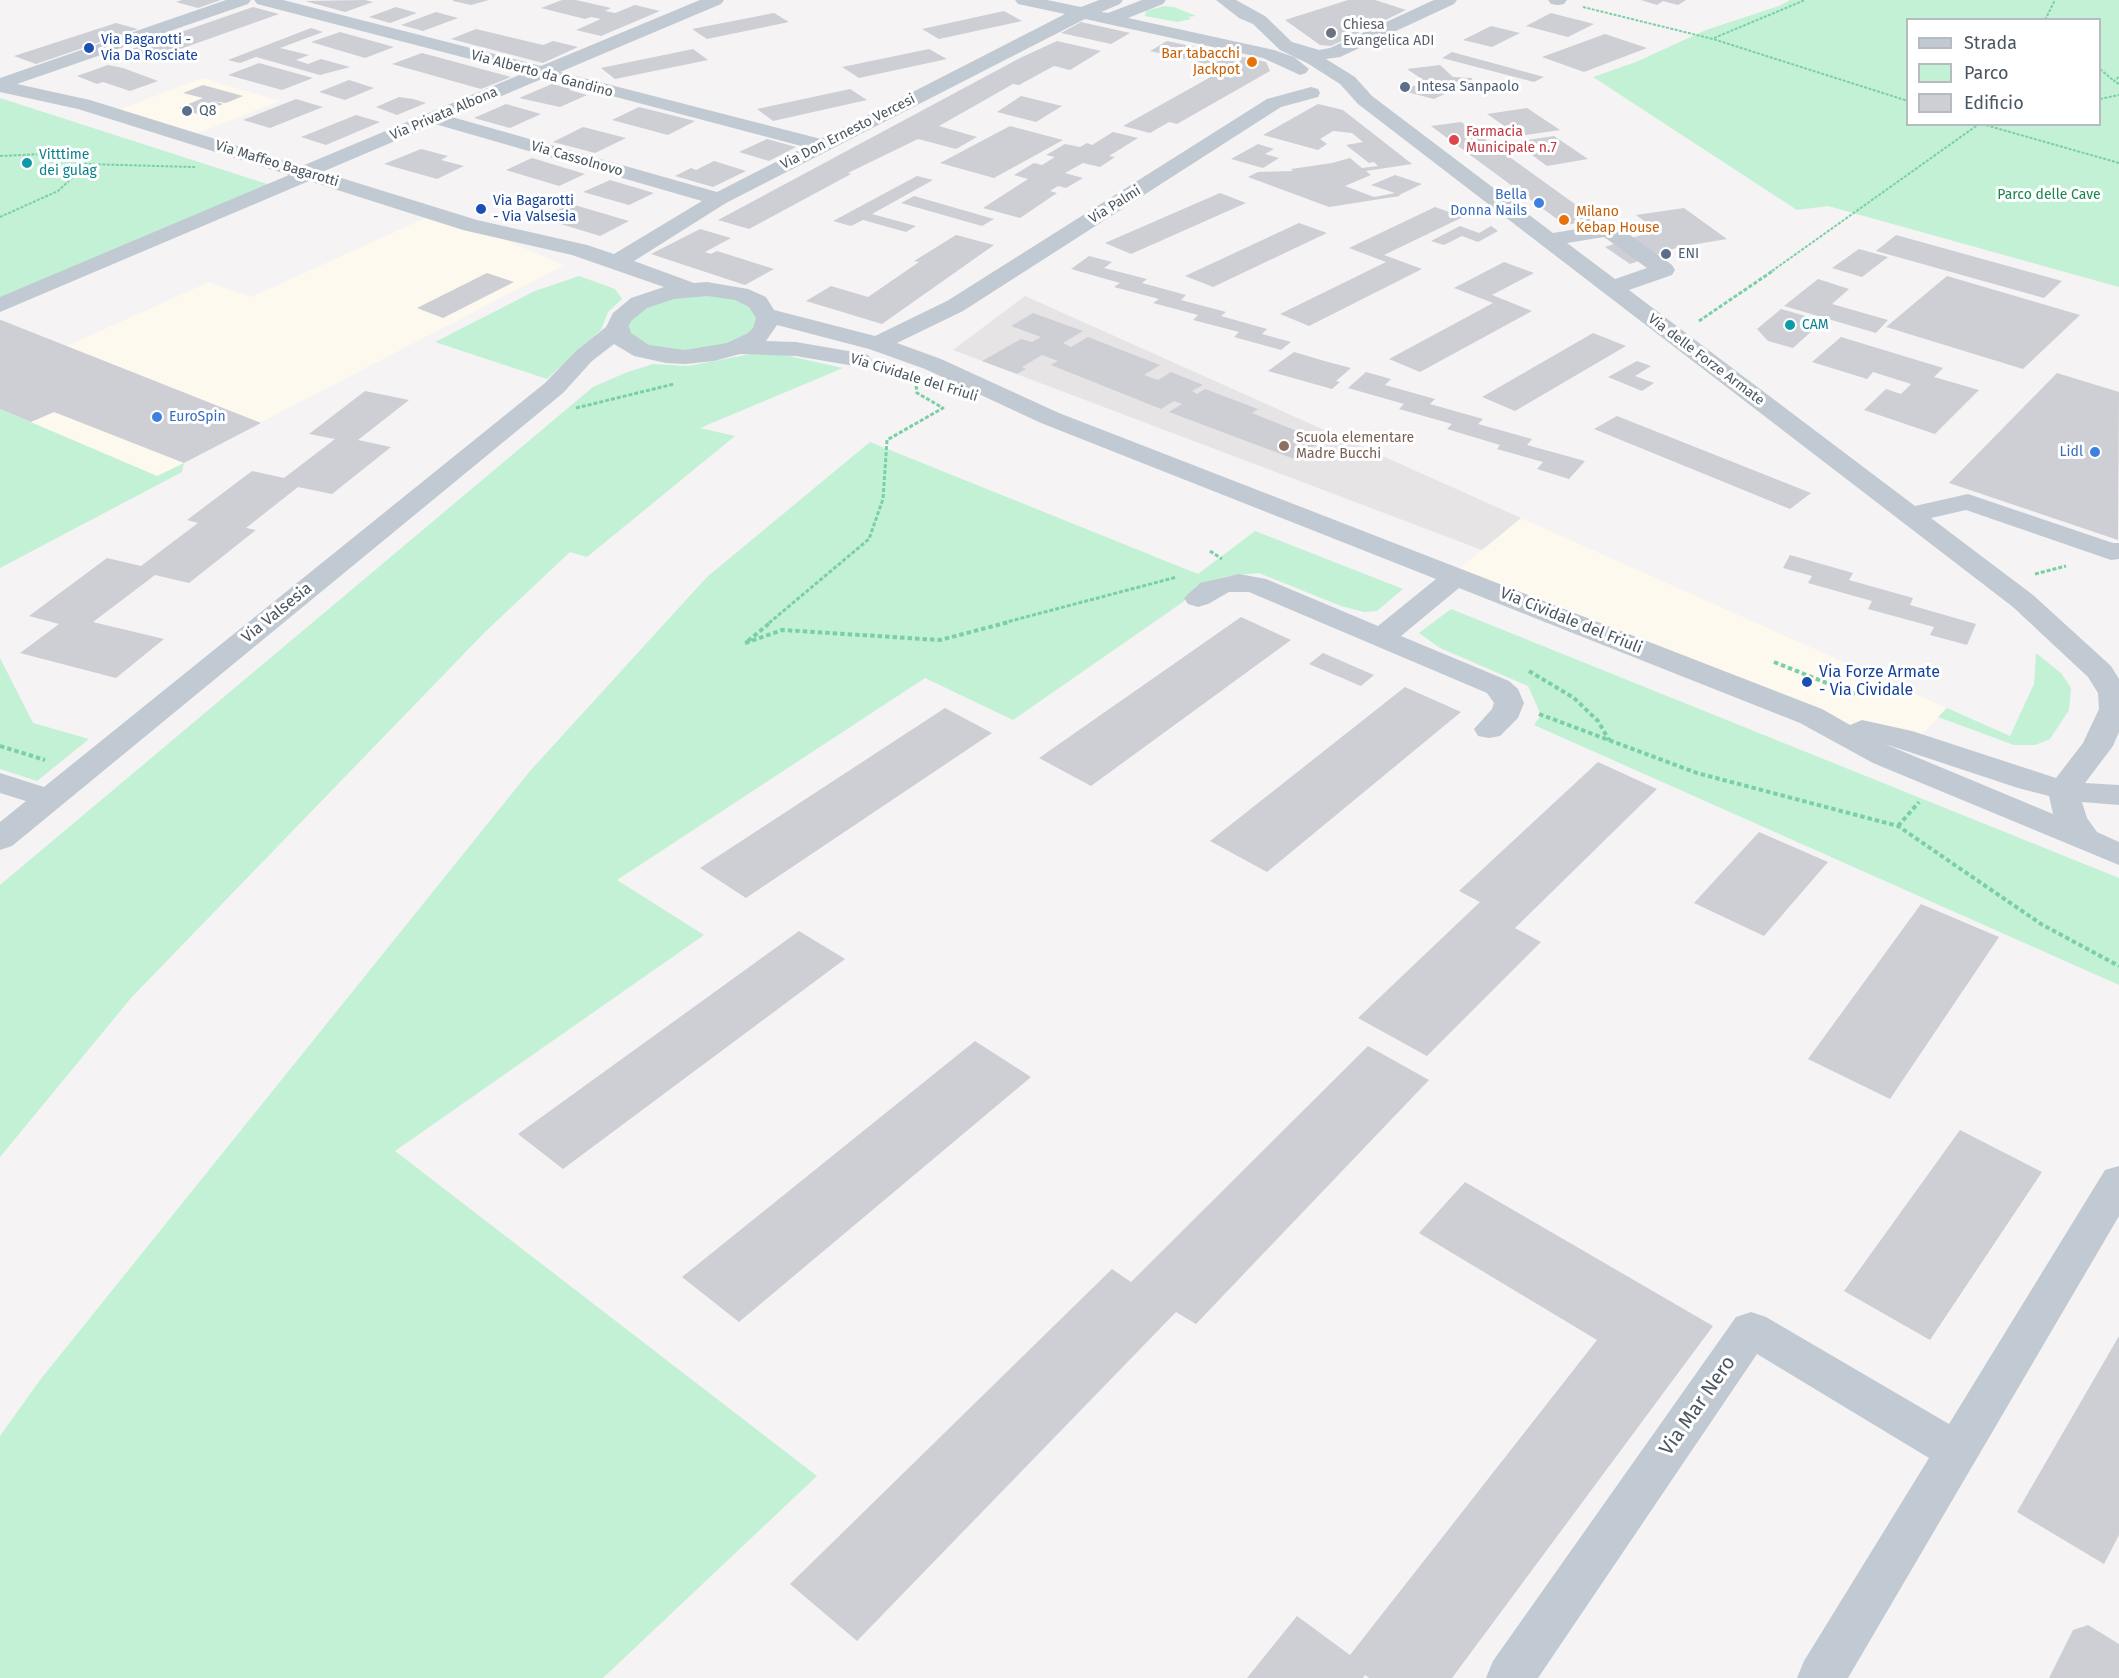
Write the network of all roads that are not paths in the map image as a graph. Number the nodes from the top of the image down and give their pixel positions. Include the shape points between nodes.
1 (243, 0) edge
2 (263, 0) edge
3 (715, 0) edge
4 (1024, 0) edge
5 (1114, 0) edge
6 (1157, 0) edge
7 (1226, 0) edge
8 (1448, 5) edge
9 (1086, 13) junction
10 (1245, 14) junction
11 (1110, 18) junction
12 (1276, 35) junction
13 (1227, 38) junction
14 (1374, 58) dead end
15 (0, 71) edge
16 (539, 73) junction
17 (21, 76) junction
18 (1295, 80) junction
19 (1332, 83) junction
20 (0, 85) edge
21 (1274, 103) junction
22 (83, 104) junction
23 (434, 118) junction
24 (822, 146) junction
25 (307, 173) junction
26 (719, 199) junction
27 (471, 225) junction
28 (1549, 240) junction
29 (617, 262) junction
30 (1612, 288) junction
31 (690, 290) junction
32 (639, 303) junction
33 (0, 305) edge
34 (955, 306) junction
35 (768, 315) junction
36 (617, 330) junction
37 (740, 347) junction
38 (642, 351) junction
39 (876, 354) junction
40 (908, 365) junction
41 (559, 399) junction
42 (1910, 515) junction
43 (2119, 551) edge
44 (1457, 576) junction
45 (1191, 586) road end
46 (2023, 601) junction
47 (1382, 637) junction
48 (2119, 662) edge
49 (1811, 716) junction
50 (1489, 729) dead end
51 (0, 783) edge
52 (2066, 790) junction
53 (31, 792) dead end
54 (2119, 795) edge
55 (0, 839) edge
56 (2085, 840) junction
57 (2119, 854) edge
58 (2119, 1181) edge
59 (1956, 1451) junction
60 (1510, 1678) edge
61 (1821, 1678) edge

1 - 17 street
2 - 16 street, Via Alberto da Gandino
3 - 16 street, Via Privata Albona
4 - 9 street, Via delle Forze Armate
5 - 9 street, Via Don Ernesto Vercesi
6 - 11 street
7 - 10 street, Via delle Forze Armate
8 - 19 street, Via Palmi
9 - 11 street, Via delle Forze Armate
9 - 24 street, Via Don Ernesto Vercesi
10 - 12 street, Via delle Forze Armate
10 - 13 street
11 - 13 street, Via delle Forze Armate via 1177,34
12 - 13 street, Via delle Forze Armate via 1276,43 1266,47
12 - 19 street, Via delle Forze Armate
13 - 18 street, Via delle Forze Armate via 1288,61 1301,71
14 - 19 street
15 - 17 street, Via Maffeo Bagarotti
16 - 23 street, Via Privata Albona
16 - 24 street, Via Alberto da Gandino
17 - 20 street
17 - 22 street, Via Maffeo Bagarotti
18 - 19 street, Via delle Forze Armate via 1320,74
18 - 19 street, Via delle Forze Armate via 1299,89
18 - 21 street, Via Palmi via 1276,95
19 - 21 street, Via Palmi
19 - 28 street, Via delle Forze Armate via 1389,118
20 - 22 street, Via Maffeo Bagarotti
21 - 34 street, Via Palmi
22 - 25 street, Via Maffeo Bagarotti
23 - 25 street, Via Privata Albona
23 - 26 street, Via Cassolnovo
24 - 26 street, Via Don Ernesto Vercesi
25 - 27 street, Via Maffeo Bagarotti
25 - 33 street, Via Privata Albona
26 - 29 street, Via Don Ernesto Vercesi
27 - 29 street, Via Maffeo Bagarotti
27 - 32 street, Via Maffeo Bagarotti via 555,261 620,282
28 - 30 street, Via delle Forze Armate
28 - 30 street via 1608,230 1664,270
29 - 31 street, Via Maffeo Bagarotti
30 - 42 street, Via delle Forze Armate
31 - 32 street, Via Maffeo Bagarotti via 662,294
31 - 35 street, Via Maffeo Bagarotti via 740,294 758,302
32 - 36 street, Via Maffeo Bagarotti via 624,314
34 - 39 street, Via Palmi
34 - 40 street, Via Palmi
35 - 37 street via 767,326 760,334
35 - 39 street, Via Cividale del Friuli
36 - 38 street via 625,342
36 - 41 street, Via Valsesia via 584,356
37 - 38 street via 695,357
37 - 39 street, Via Cividale del Friuli
38 - 41 street, Via Valsesia
39 - 40 street, Via Cividale del Friuli
40 - 44 street, Via Cividale del Friuli
41 - 55 street, Via Valsesia
42 - 43 street via 1968,502 2111,552
42 - 46 street, Via delle Forze Armate
44 - 47 street
44 - 49 street, Via Cividale del Friuli
45 - 47 street via 1210,589 1239,582 1256,585
46 - 48 street, Via delle Forze Armate
46 - 52 street, Via delle Forze Armate via 2100,672 2113,693 2114,710 2107,727
47 - 50 street via 1507,694 1507,712
49 - 52 street via 1901,738
49 - 56 street, Via Cividale del Friuli via 1884,756
51 - 53 street
52 - 54 street
52 - 56 street via 2071,819
56 - 57 street
58 - 59 street
59 - 60 street, Via Mar Nero via 1752,1329
59 - 61 street

